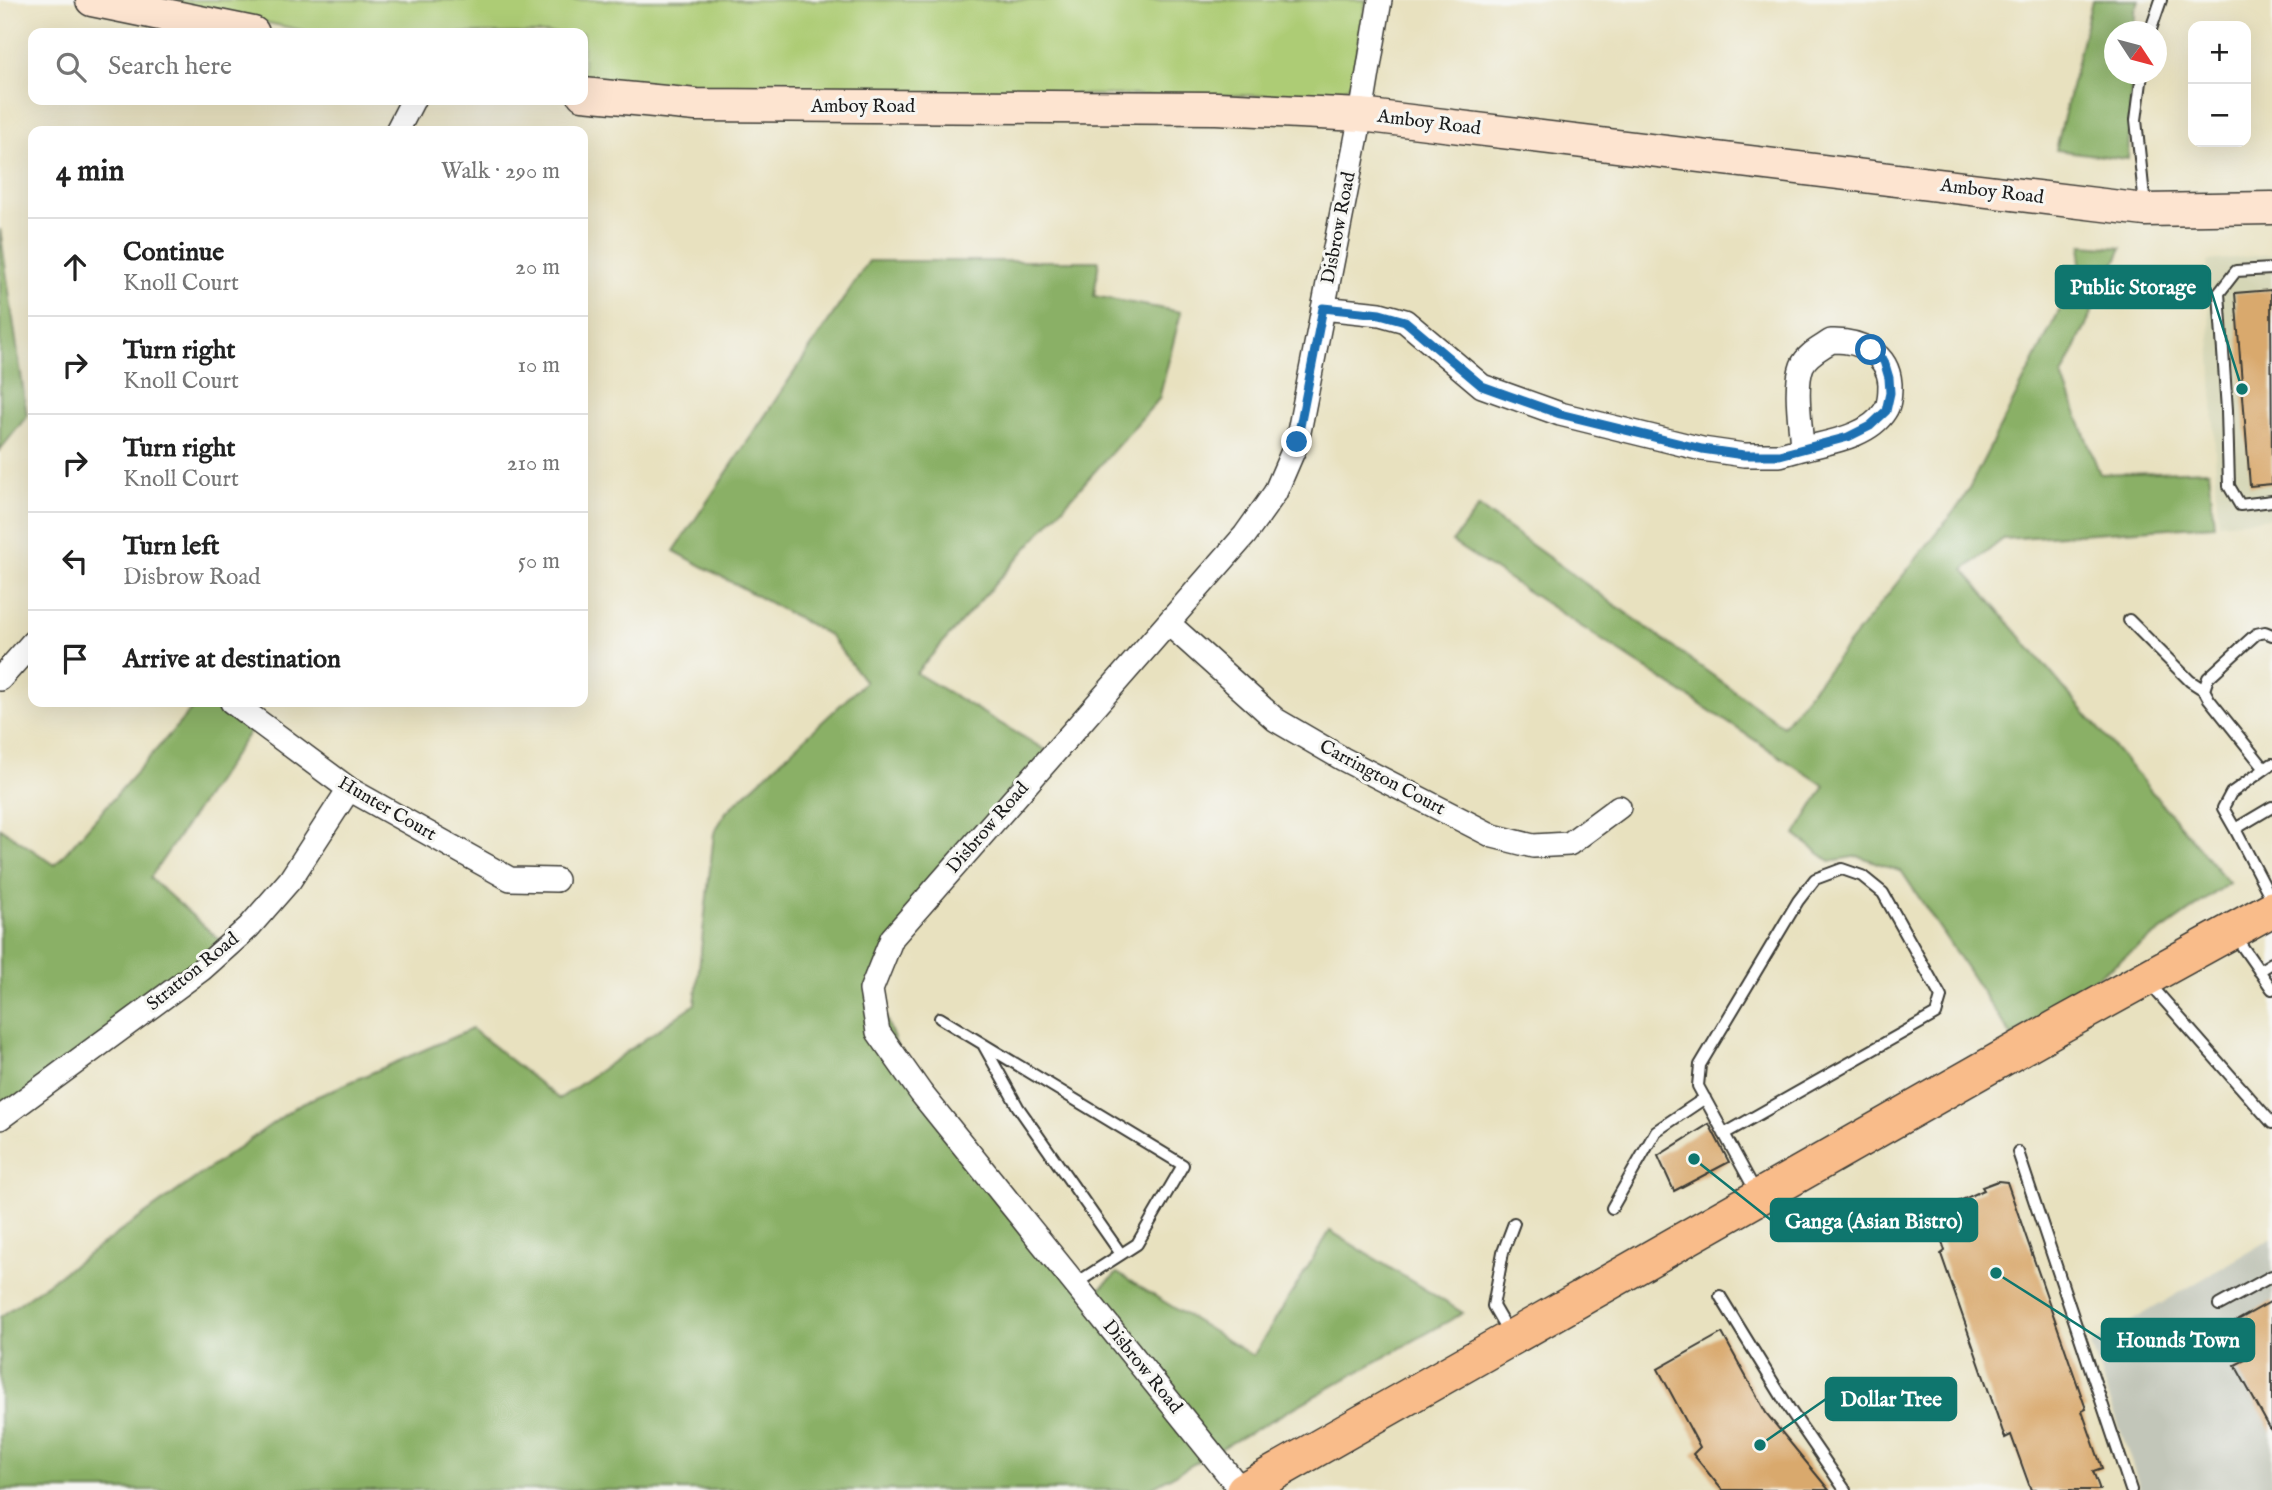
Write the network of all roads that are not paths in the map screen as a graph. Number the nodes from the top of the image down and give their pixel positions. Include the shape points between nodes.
1 (92, 0) edge
2 (1380, 0) edge
3 (2161, 0) edge
4 (2154, 21) edge
5 (229, 28) edge
6 (2141, 84) edge
7 (588, 94) edge
8 (410, 105) edge
9 (1361, 115) junction
10 (400, 126) edge
11 (2272, 208) edge
12 (2145, 210) junction
13 (2272, 269) edge
14 (1323, 308) junction
15 (1802, 449) junction
16 (2272, 501) edge
17 (2129, 620) dead end
18 (1168, 623) junction
19 (2272, 635) edge
20 (28, 648) edge
21 (0, 679) edge
22 (2204, 690) junction
23 (239, 707) edge
24 (2268, 767) edge
25 (349, 789) junction
26 (1619, 807) dead end
27 (2272, 807) edge
28 (2235, 829) junction
29 (556, 880) dead end
30 (2272, 900) edge
31 (2272, 909) edge
32 (2231, 931) junction
33 (2272, 963) edge
34 (2259, 971) junction
35 (2145, 979) junction
36 (2272, 989) edge
37 (940, 1018) dead end
38 (983, 1044) junction
39 (1705, 1098) junction
40 (0, 1118) edge
41 (2272, 1123) edge
42 (1724, 1133) junction
43 (2018, 1152) dead end
44 (1759, 1197) junction
45 (1612, 1208) dead end
46 (1514, 1223) dead end
47 (1121, 1254) junction
48 (2272, 1276) edge
49 (1075, 1284) junction
50 (1720, 1296) dead end
51 (2218, 1305) dead end
52 (1511, 1338) junction
53 (1242, 1490) edge
54 (1845, 1490) edge
55 (2131, 1490) edge

1 - 5 street
2 - 9 street, Disbrow Road
3 - 4 lane
6 - 12 lane via 2136,120
7 - 9 street, Amboy Road via 696,105 1216,108
8 - 10 street
9 - 12 street, Amboy Road
9 - 14 street, Disbrow Road
11 - 12 street, Amboy Road
13 - 16 lane via 2236,271 2219,293 2229,486 2240,505
14 - 15 street via 1405,321 1482,386 1560,414 1713,451 1780,455
14 - 18 street, Disbrow Road via 1297,442 1275,493 1245,535
15 - 15 street via 1859,432 1886,411 1889,378 1884,361 1871,350 1831,341 1808,357 1799,387
17 - 22 lane
18 - 26 street, Carrington Court via 1276,720 1493,836 1533,846 1569,844
18 - 49 street, Disbrow Road via 892,938 871,990 878,1032 921,1093
19 - 22 lane via 2256,634 2208,678
20 - 21 street
22 - 24 lane
23 - 25 street, Hunter Court
24 - 28 lane via 2231,793 2223,808
25 - 29 street, Hunter Court via 510,879
25 - 40 street, Stratton Road via 290,880 249,927 202,969
27 - 28 lane
28 - 30 lane
31 - 32 main road
32 - 34 lane
32 - 35 main road
33 - 34 lane
34 - 36 lane
35 - 41 lane
35 - 44 main road
37 - 38 lane
38 - 47 lane via 1018,1107
38 - 47 lane via 1183,1165 1137,1244
39 - 42 lane
39 - 42 lane via 1698,1086 1700,1065 1798,901 1815,879 1842,869 1862,876 1883,893 1941,997 1936,1014
39 - 45 lane via 1656,1131
42 - 44 lane
43 - 55 lane
44 - 52 main road
46 - 52 lane via 1503,1252 1493,1306
47 - 49 lane
48 - 51 lane
49 - 53 street, Disbrow Road
50 - 54 lane
52 - 53 main road

